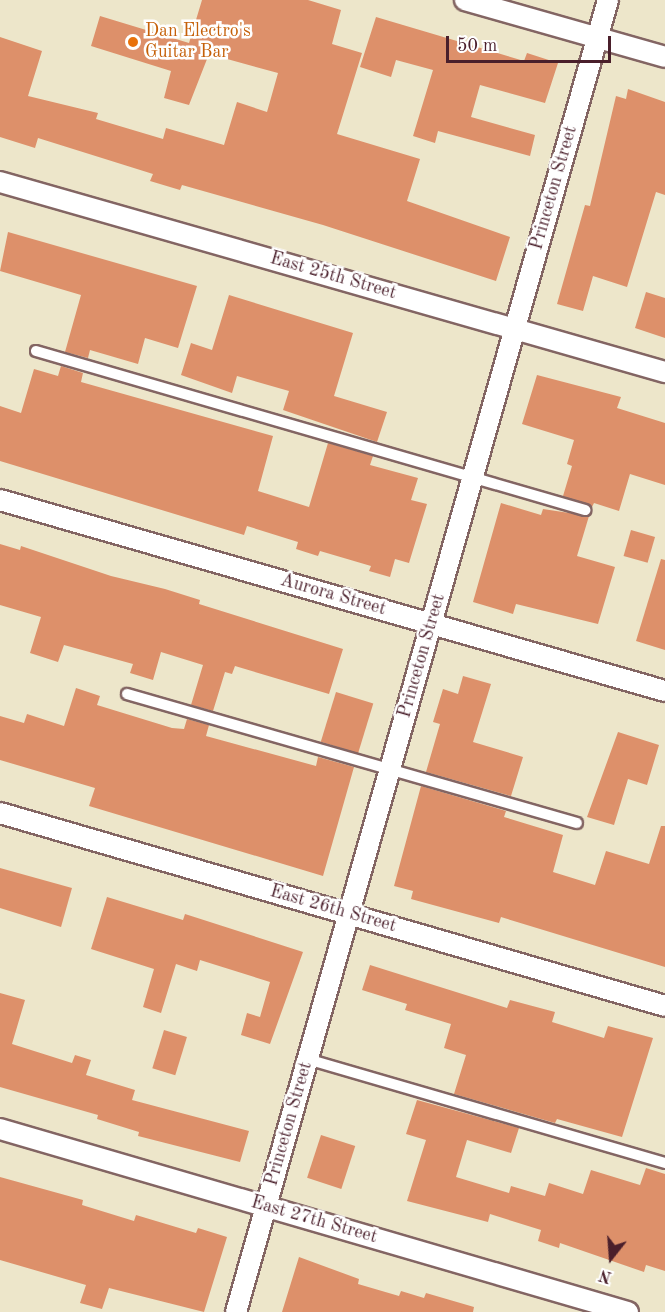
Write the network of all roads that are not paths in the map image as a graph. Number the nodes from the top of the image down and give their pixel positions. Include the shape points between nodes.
1 (465, 0) edge
2 (608, 0) edge
3 (597, 38) junction
4 (665, 57) edge
5 (0, 182) edge
6 (515, 328) junction
7 (36, 351) dead end
8 (665, 372) edge
9 (473, 477) junction
10 (0, 500) edge
11 (585, 510) dead end
12 (431, 623) junction
13 (665, 691) edge
14 (127, 694) dead end
15 (390, 769) junction
16 (0, 813) edge
17 (578, 823) dead end
18 (348, 914) junction
19 (665, 1006) edge
20 (308, 1059) junction
21 (0, 1129) edge
22 (665, 1163) edge
23 (266, 1206) junction
24 (236, 1312) edge
25 (628, 1312) edge

1 - 3 street
2 - 3 street, Princeton Street
3 - 4 street
3 - 6 street, Princeton Street
5 - 6 street, East 25th Street
6 - 8 street, East 25th Street
6 - 9 street, Princeton Street
7 - 9 lane
9 - 11 lane
9 - 12 street, Princeton Street
10 - 12 street, Aurora Street
12 - 13 street, Aurora Street
12 - 15 street, Princeton Street
14 - 15 lane
15 - 17 lane
15 - 18 street, Princeton Street
16 - 18 street, East 26th Street
18 - 19 street, East 26th Street
18 - 20 street, Princeton Street
20 - 22 lane
20 - 23 street, Princeton Street
21 - 23 street, East 27th Street
23 - 24 street, Princeton Street
23 - 25 street, East 27th Street

